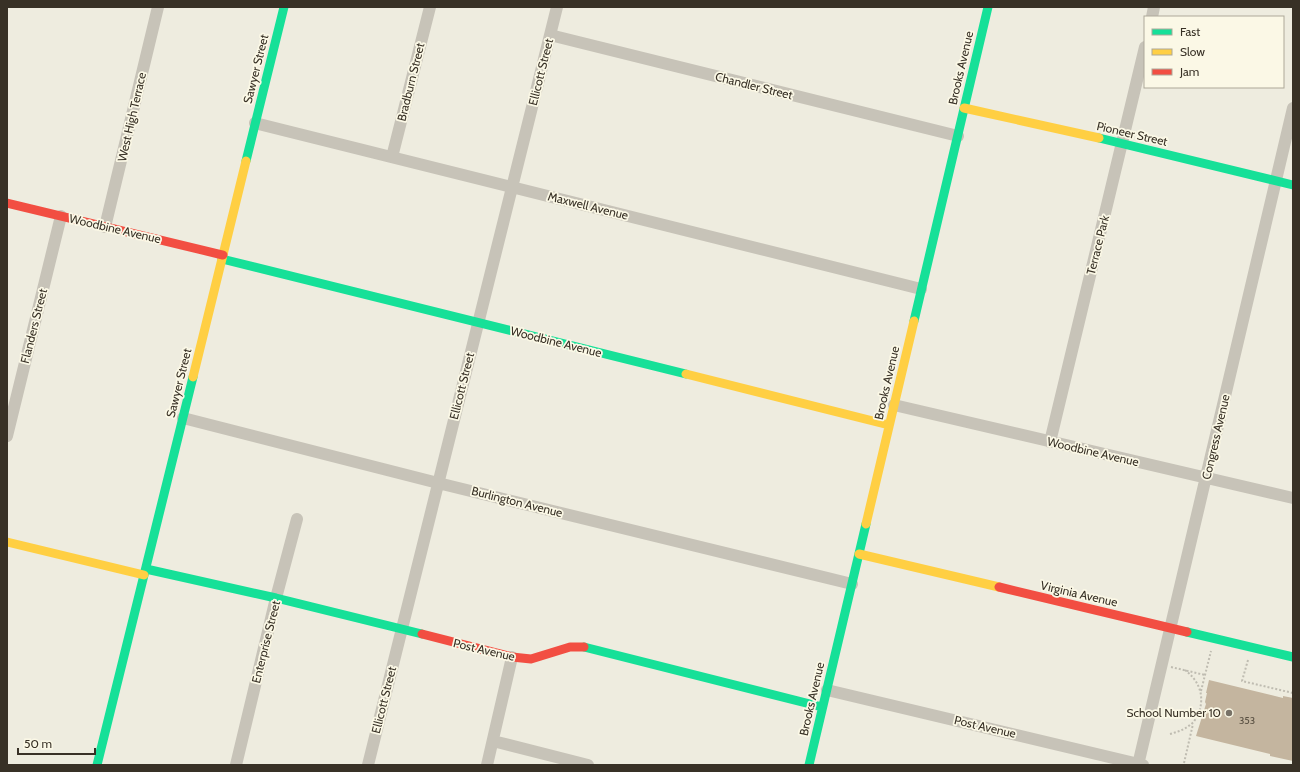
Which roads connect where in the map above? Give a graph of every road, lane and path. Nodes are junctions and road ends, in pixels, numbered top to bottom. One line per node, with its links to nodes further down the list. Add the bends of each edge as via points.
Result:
1 (158, 7): 19 (street, West High Terrace)
2 (284, 7): 10 (street, Sawyer Street)
3 (430, 7): 13 (street, Bradburn Street)
4 (557, 7): 6 (street, Ellicott Street)
5 (988, 7): 8 (street, Brooks Avenue)
6 (550, 35): 11 (street, Chandler Street); 16 (street, Ellicott Street)
7 (1144, 51): 12 (street, Terrace Park)
8 (964, 108): 11 (street, Brooks Avenue); 12 (street, Pioneer Street)
9 (1293, 108): 14 (street, Congress Avenue)
10 (255, 123): 13 (street, Maxwell Avenue); 20 (street, Sawyer Street)
11 (958, 136): 21 (street, Brooks Avenue)
12 (1123, 144): 14 (street, Pioneer Street); 27 (street, Terrace Park)
13 (392, 157): 16 (street, Maxwell Avenue)
14 (1276, 181): 15 (street, Pioneer Street); 28 (street, Congress Avenue)
15 (1293, 185)
16 (512, 187): 21 (street, Maxwell Avenue); 22 (street, Ellicott Street)
17 (7, 204): 18 (street, Woodbine Avenue)
18 (61, 216): 19 (street, Woodbine Avenue); 26 (street, Flanders Street)
19 (105, 227): 20 (street, Woodbine Avenue)
20 (222, 257): 22 (street, Woodbine Avenue); 24 (street, Sawyer Street)
21 (922, 289): 23 (street, Brooks Avenue)
22 (478, 323): 25 (street, Woodbine Avenue); 29 (street, Ellicott Street)
23 (894, 405): 25 (street, Brooks Avenue); 27 (street, Woodbine Avenue)
24 (183, 418): 29 (street, Burlington Avenue); 34 (street, Sawyer Street)
25 (889, 425): 33 (street, Brooks Avenue)
26 (7, 436)
27 (1050, 442): 28 (street, Woodbine Avenue)
28 (1207, 478): 30 (street, Woodbine Avenue); 37 (street, Congress Avenue)
29 (438, 483): 35 (street, Burlington Avenue); 38 (street, Ellicott Street)
30 (1293, 498)
31 (297, 519): 36 (street, Enterprise Street)
32 (7, 542): 34 (street, Post Avenue)
33 (859, 554): 35 (street, Brooks Avenue); 37 (street, Virginia Avenue)
34 (145, 572): 36 (street, Post Avenue); 54 (street, Sawyer Street)
35 (852, 584): 46 (street, Brooks Avenue)
36 (276, 598): 38 (street, Post Avenue); 55 (street, Enterprise Street)
37 (1171, 628): 41 (street, Virginia Avenue); 60 (street, Congress Avenue)
38 (402, 630): 40 (street, Post Avenue); 56 (street, Ellicott Street)
39 (1211, 650): 45 (path)
40 (512, 657): 49 (street, Post Avenue, via 531,659 570,647 584,647); 52 (street)
41 (1293, 657)
42 (1248, 658): 48 (path, via 1242,681)
43 (1169, 666): 44 (path)
44 (1185, 670): 45 (path); 47 (path, via 1194,677)
45 (1205, 675): 47 (path)
46 (826, 690): 49 (street, Brooks Avenue); 60 (street, Post Avenue)
47 (1201, 692): 50 (path, via 1200,708)
48 (1293, 693)
49 (822, 707): 59 (street, Brooks Avenue)
50 (1193, 722): 51 (path, via 1185,729); 53 (path)
51 (1170, 734)
52 (493, 741): 57 (street); 58 (street)
53 (1184, 764)
54 (98, 765)
55 (236, 765)
56 (368, 765)
57 (487, 765)
58 (588, 765)
59 (809, 765)
60 (1140, 765)

